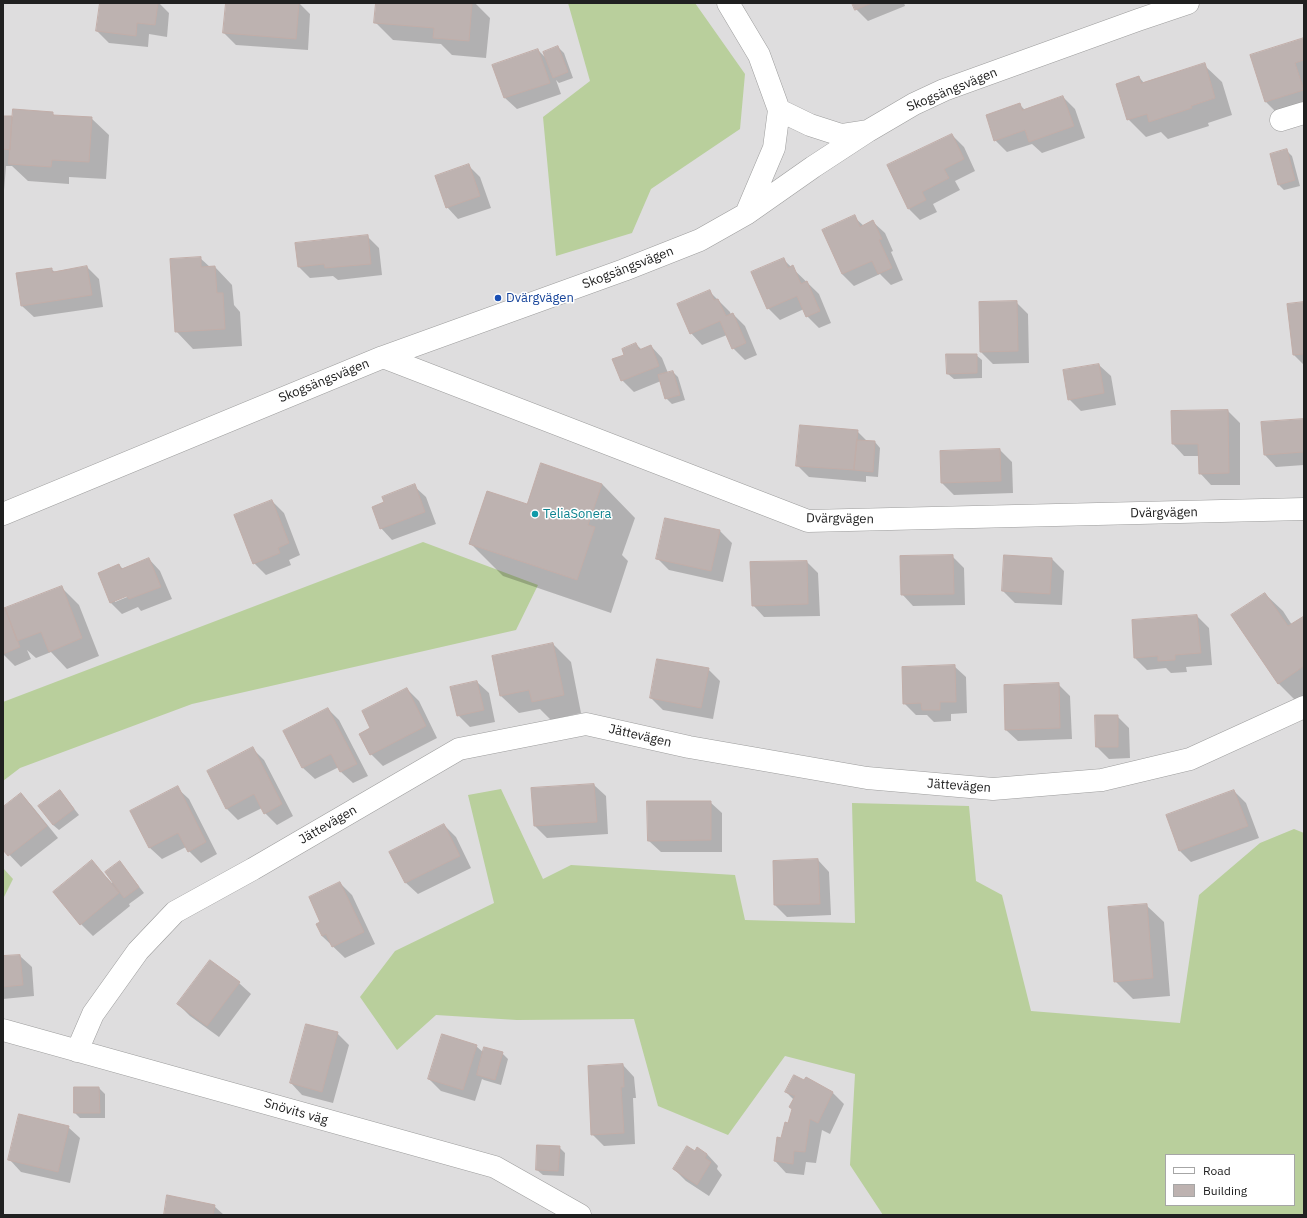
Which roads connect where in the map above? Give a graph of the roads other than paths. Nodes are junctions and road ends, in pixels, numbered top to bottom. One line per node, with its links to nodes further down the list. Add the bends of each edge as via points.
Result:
1 (728, 3): 3 (street, via 759,55)
2 (1188, 3): 6 (street, Skogsängsvägen, via 944,90)
3 (779, 110): 6 (street, via 810,125 841,135); 7 (street, via 774,148)
4 (1304, 113): 5 (street)
5 (1281, 120)
6 (868, 131): 7 (street, Skogsängsvägen)
7 (746, 214): 8 (street, Skogsängsvägen, via 700,240 631,268)
8 (383, 357): 9 (street, Dvärgvägen, via 808,521); 10 (street, Skogsängsvägen)
9 (1304, 509)
10 (3, 514)
11 (1304, 707): 13 (street, Jättevägen, via 1190,760 1102,780 993,789 867,778 689,747 586,724 459,749 175,912 133,957 94,1014)
12 (3, 1030): 13 (street, Snövits väg)
13 (77, 1051): 14 (street, Snövits väg, via 495,1167)
14 (580, 1215)

